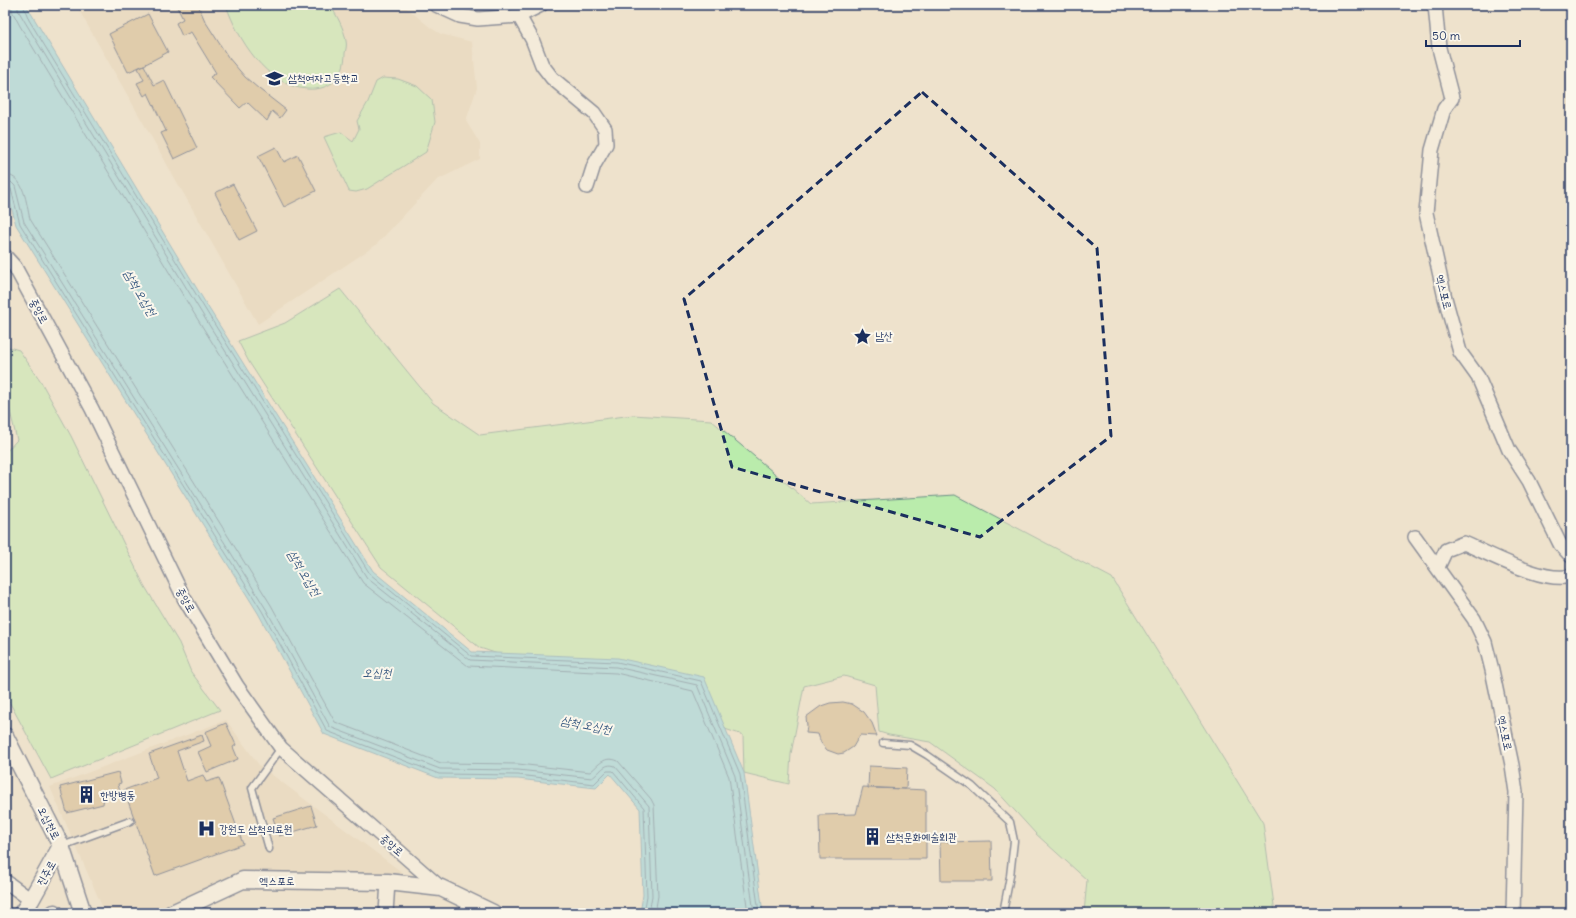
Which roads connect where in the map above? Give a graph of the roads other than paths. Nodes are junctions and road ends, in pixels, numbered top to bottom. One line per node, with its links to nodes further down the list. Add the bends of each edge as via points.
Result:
1 (436, 5): 4 (street, via 460,16)
2 (541, 5): 4 (street)
3 (1435, 5): 8 (street, 엑스포로, via 1439,48 1452,98 1444,109 1432,150 1426,213 1445,298 1460,352 1478,378 1509,450 1529,481 1560,544)
4 (519, 16): 5 (street, via 542,65 552,78 594,113 605,129 606,144 594,165)
5 (587, 187)
6 (5, 256): 13 (street, 중앙로, via 15,267 92,409 184,598 237,686)
7 (1415, 537): 9 (street, 엑스포로)
8 (1571, 556)
9 (1438, 567): 10 (street, via 1446,550 1464,543 1543,576); 27 (street, 엑스포로, via 1474,619 1485,642 1492,670 1516,792)
10 (1571, 576)
11 (5, 736): 15 (street, 오십천로)
12 (883, 743): 26 (lane, via 910,745 928,755 972,786 1010,822 1014,841)
13 (281, 748): 16 (lane, via 252,788); 19 (street, 중앙로)
14 (130, 821): 15 (lane)
15 (61, 846): 20 (street, 진주로); 23 (street, 오십천로)
16 (268, 849)
17 (5, 881): 20 (street)
18 (388, 882): 19 (street, 엑스포로); 21 (street, 엑스포로, via 243,880); 24 (street)
19 (441, 888): 25 (street, 엑스포로)
20 (31, 900): 22 (street, 진주로)
21 (181, 911)
22 (22, 913)
23 (83, 913)
24 (386, 913)
25 (493, 913)
26 (1003, 913)
27 (1513, 913)

